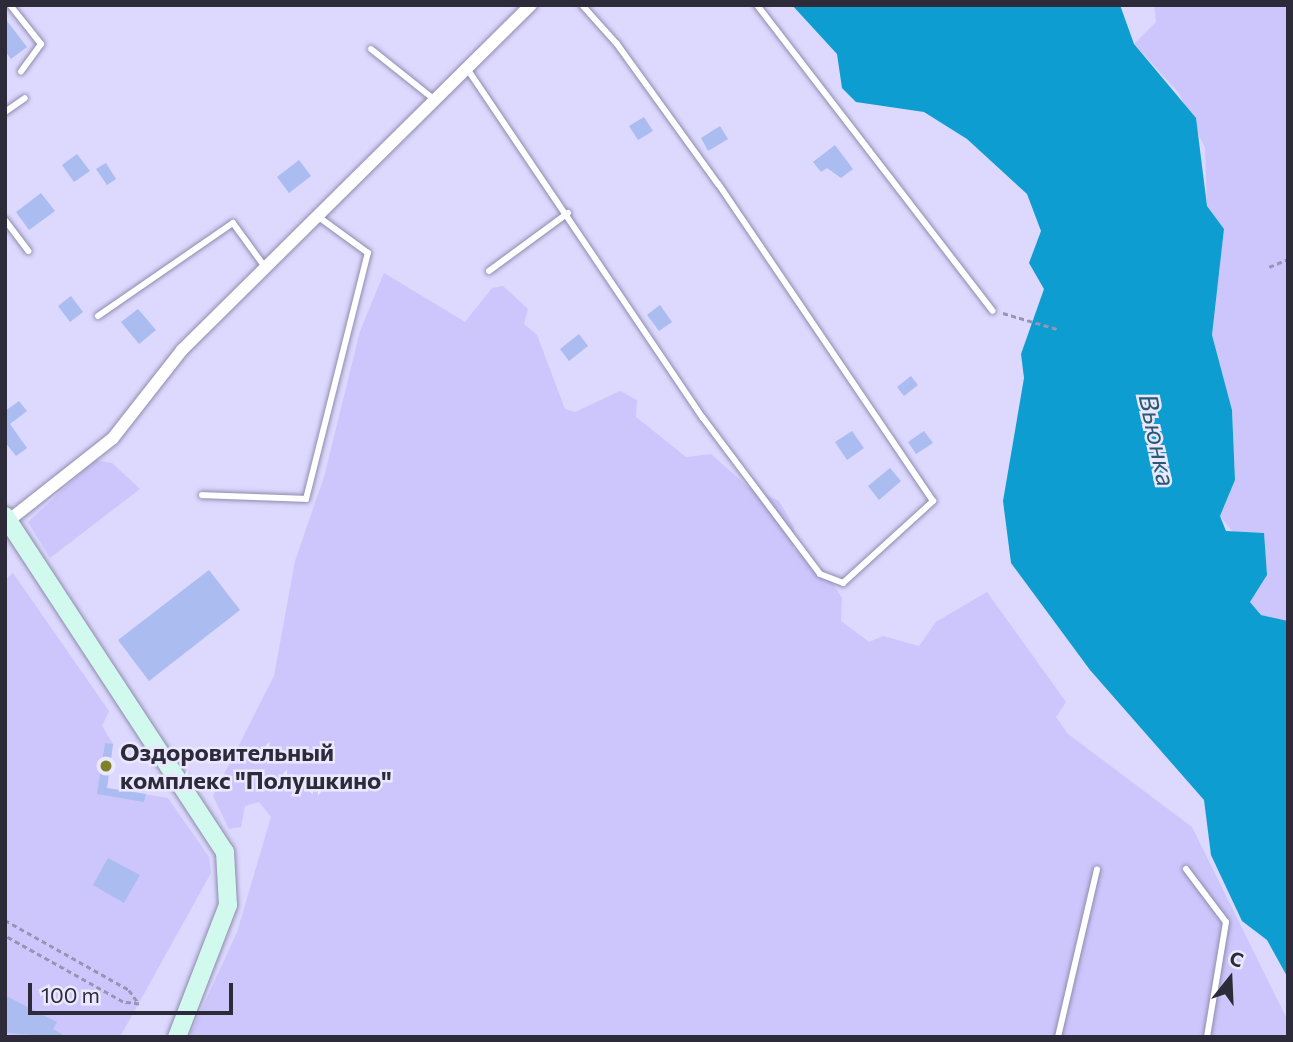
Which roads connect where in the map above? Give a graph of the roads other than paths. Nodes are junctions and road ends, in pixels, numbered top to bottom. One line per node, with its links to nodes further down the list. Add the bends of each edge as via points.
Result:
1 (10, 5): 7 (lane, via 41,44)
2 (531, 5): 6 (street)
3 (582, 5): 11 (lane, via 617,44 718,184 933,501 843,583 820,574 703,418)
4 (757, 5): 17 (lane)
5 (371, 49): 9 (lane)
6 (468, 70): 9 (street); 11 (lane)
7 (21, 72)
8 (25, 97): 10 (lane)
9 (437, 101): 12 (street)
10 (5, 112)
11 (568, 213): 16 (lane)
12 (320, 218): 15 (street); 19 (lane, via 368,253 306,499)
13 (5, 220): 14 (lane)
14 (28, 251)
15 (265, 267): 18 (lane, via 233,223); 20 (street, via 182,350 113,438)
16 (489, 271)
17 (993, 311)
18 (98, 316)
19 (202, 495)
20 (7, 518): 23 (main road, via 225,852 230,897)
21 (1097, 869): 24 (lane)
22 (1186, 869): 25 (lane, via 1226,922)
23 (177, 1037)
24 (1058, 1037)
25 (1207, 1037)

